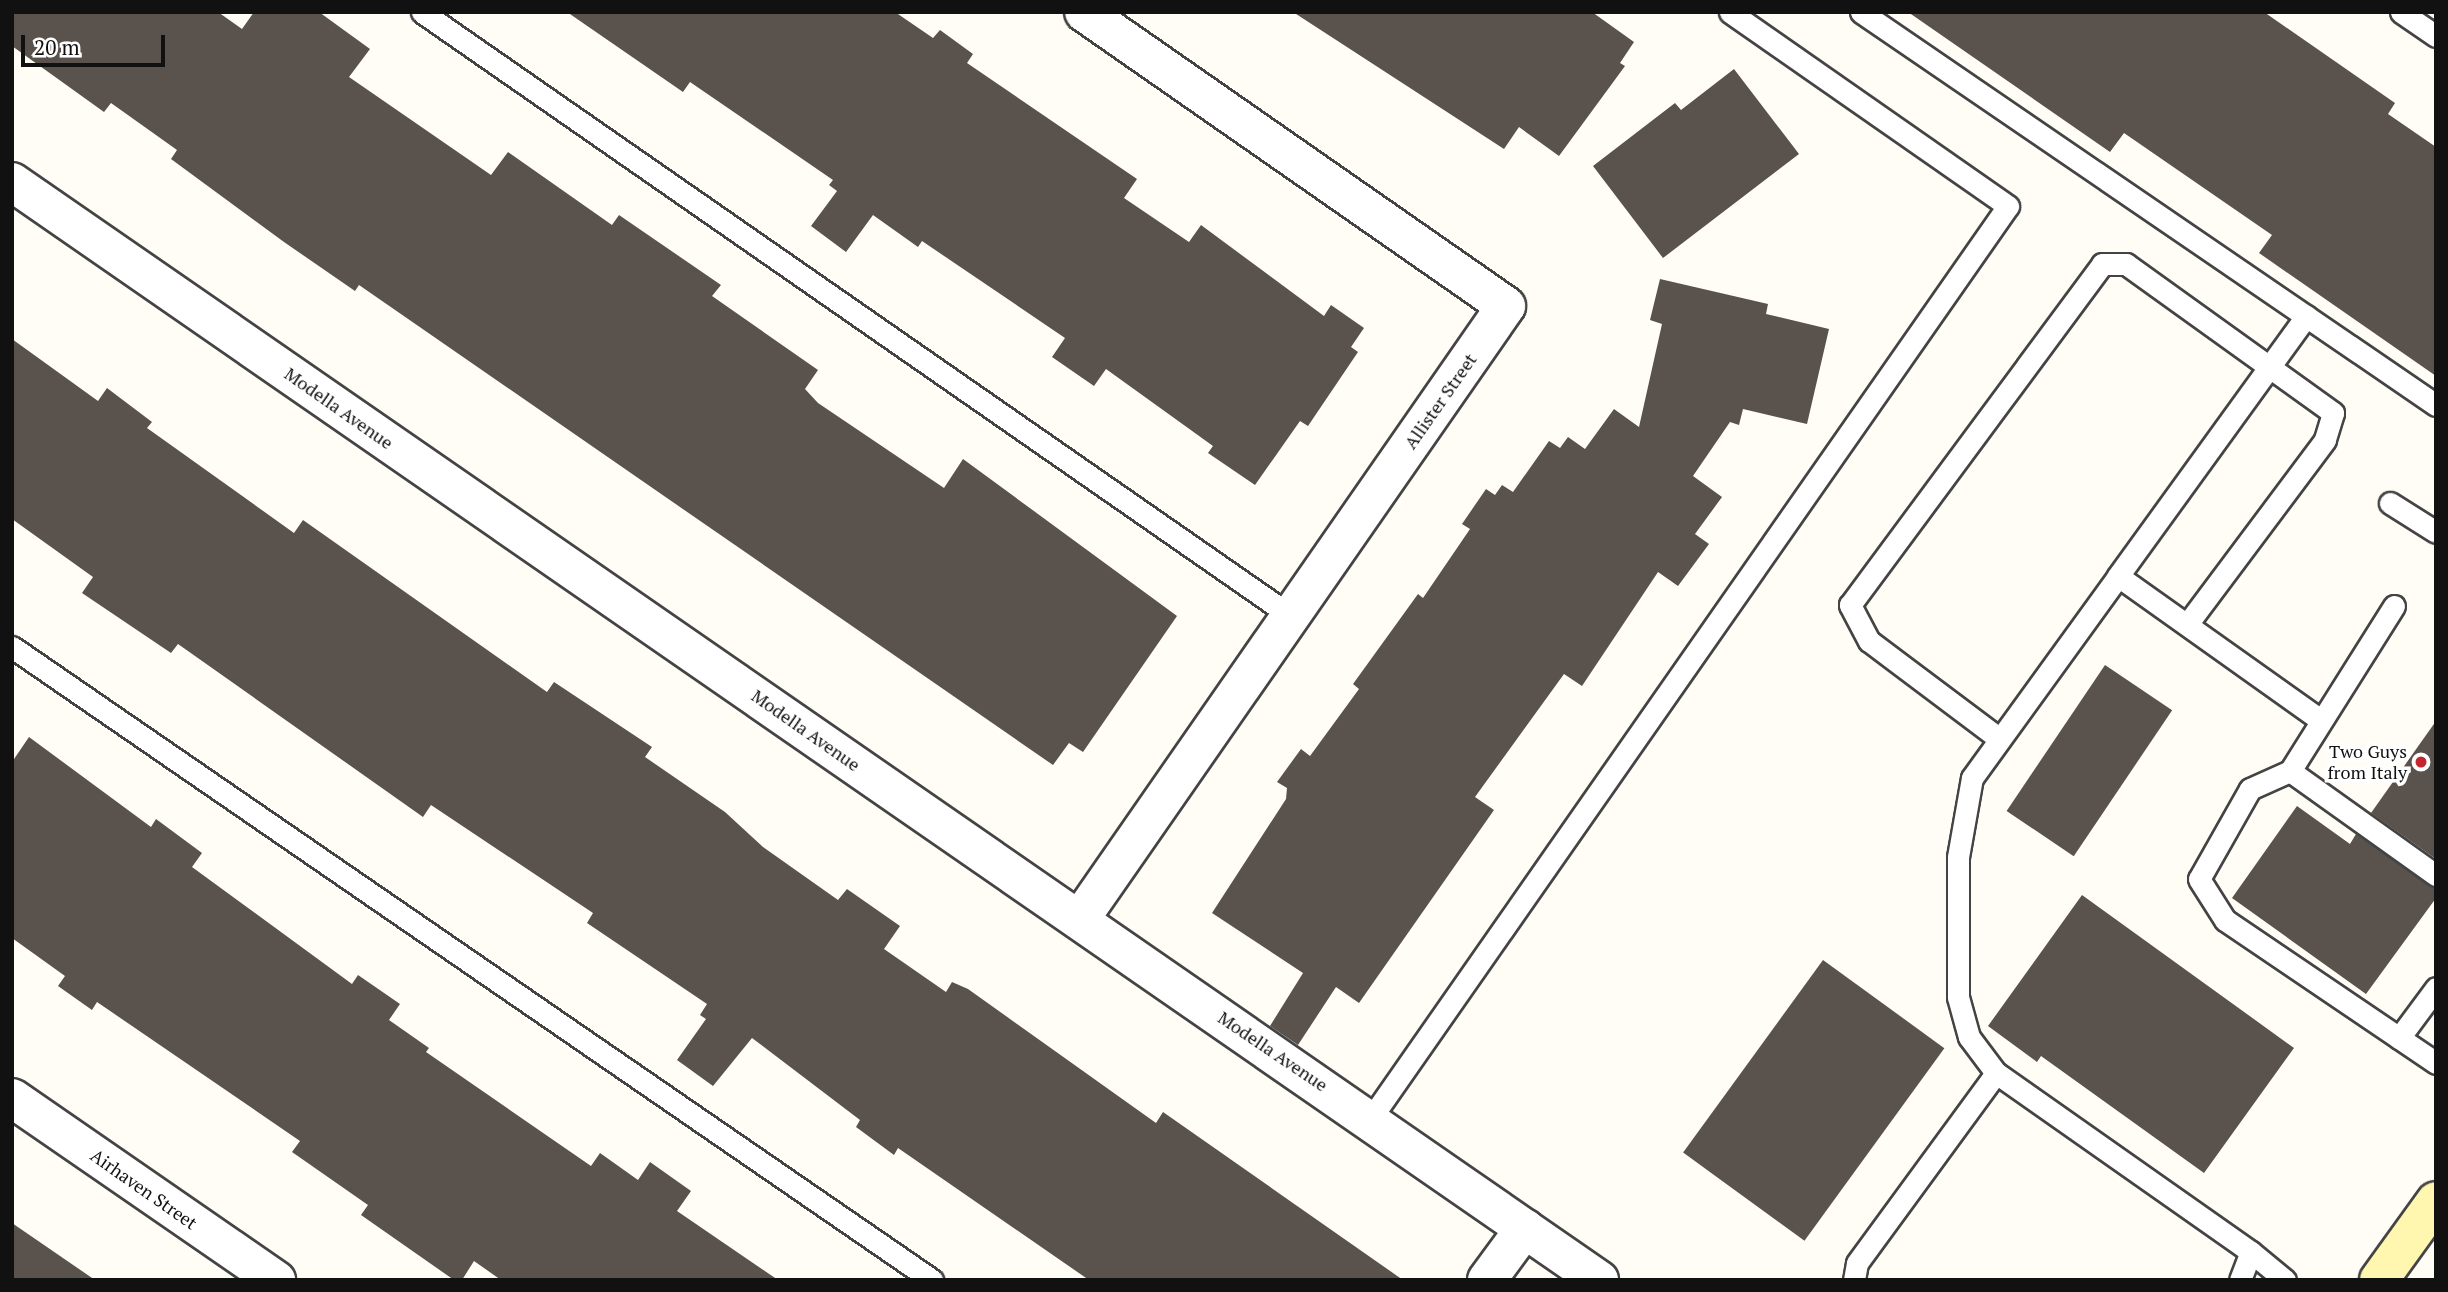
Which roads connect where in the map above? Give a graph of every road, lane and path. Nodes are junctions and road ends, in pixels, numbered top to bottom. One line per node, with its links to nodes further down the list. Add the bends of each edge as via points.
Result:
1 (422, 12): 15 (lane)
2 (1084, 12): 15 (street, Allister Street, via 1506,306)
3 (1731, 12): 28 (lane, via 2008,206)
4 (1861, 12): 8 (lane)
5 (2401, 12): 6 (lane)
6 (2436, 36)
7 (12, 182): 22 (street, Modella Avenue)
8 (2306, 316): 9 (lane); 10 (lane)
9 (2270, 368): 13 (lane); 16 (lane, via 2333,413 2325,440); 19 (lane, via 2126,264 2102,264 1870,575 1850,605 1870,641)
10 (2436, 405)
11 (2390, 503): 12 (lane)
12 (2436, 532)
13 (2118, 576): 16 (lane); 19 (lane)
14 (2394, 606): 18 (lane)
15 (1291, 616): 22 (street, Allister Street)
16 (2189, 622): 18 (lane)
17 (12, 647): 33 (lane)
18 (2319, 719): 20 (lane)
19 (1997, 737): 26 (lane, via 1972,778 1958,857 1958,997 1969,1037)
20 (2290, 771): 21 (lane); 24 (lane, via 2250,789 2199,879 2225,920)
21 (2436, 875)
22 (1080, 919): 28 (street, Modella Avenue)
23 (2436, 988): 24 (lane)
24 (2399, 1038): 25 (lane)
25 (2436, 1063)
26 (1996, 1073): 31 (lane); 36 (lane, via 1857,1263)
27 (12, 1098): 32 (street, Airhaven Street)
28 (1371, 1118): 30 (street, Modella Avenue)
29 (2436, 1201): 39 (main road)
30 (1524, 1228): 34 (street); 35 (street, Modella Avenue)
31 (2251, 1252): 37 (lane); 38 (lane)
32 (276, 1280)
33 (932, 1280)
34 (1487, 1280)
35 (1599, 1280)
36 (1853, 1280)
37 (2240, 1280)
38 (2285, 1280)
39 (2379, 1280)

